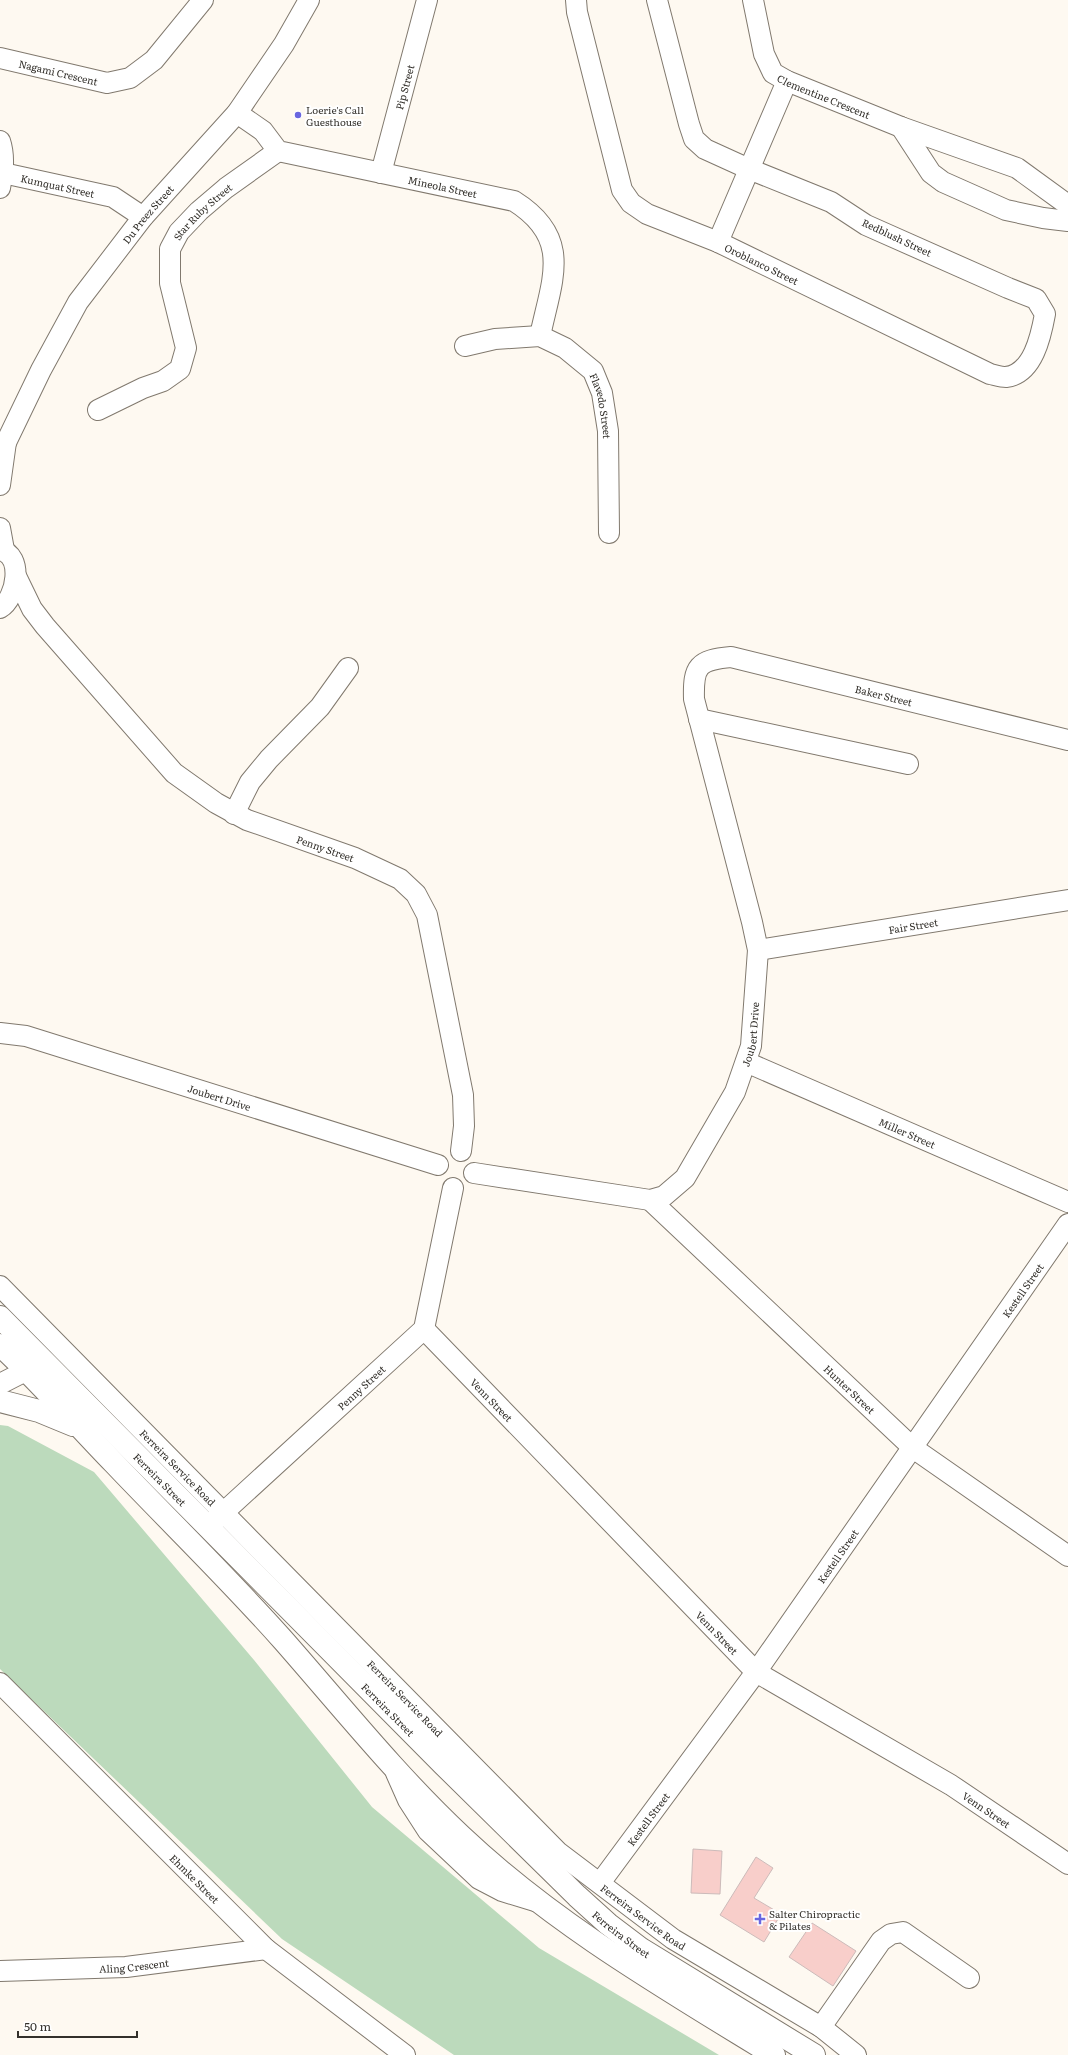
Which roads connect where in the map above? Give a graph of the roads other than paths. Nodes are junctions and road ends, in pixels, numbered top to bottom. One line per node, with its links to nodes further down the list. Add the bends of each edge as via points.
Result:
1 (203, 0): 7 (street, Nagami Crescent, via 154,60 130,78 107,83)
2 (309, 0): 9 (street, Du Preez Street, via 284,44)
3 (426, 0): 14 (street, Pip Street)
4 (576, 0): 19 (street, Oroblanco Street, via 622,190 631,203 648,214)
5 (657, 0): 13 (street, via 694,139 705,148)
6 (752, 0): 8 (street, Clementine Crescent, via 764,54 773,73)
7 (0, 58)
8 (787, 81): 10 (street, Clementine Crescent); 13 (street)
9 (237, 113): 12 (street, via 263,131); 17 (street, Du Preez Street)
10 (901, 127): 16 (street, Clementine Crescent, via 1018,168); 18 (street, via 931,173 943,182 1006,210)
11 (0, 141): 15 (street)
12 (278, 152): 14 (street, Mineola Street); 23 (street, Star Ruby Street, via 226,188 199,211 179,232 170,249 170,283 186,348 180,369 163,381)
13 (749, 169): 19 (street); 20 (street, Redblush Street, via 831,202 866,225 1036,299)
14 (381, 173): 21 (street, Mineola Street, via 514,201 542,224 553,246 555,266)
15 (2, 180): 17 (street, Kumquat Street, via 113,197)
16 (1068, 205)
17 (143, 217): 24 (street, Du Preez Street, via 78,302)
18 (1068, 221)
19 (718, 242): 20 (street, Oroblanco Street, via 990,374 1005,377 1021,371 1028,364 1042,331 1045,314)
20 (1043, 307)
21 (540, 336): 22 (street, via 494,339); 27 (street, Flavedo Street, via 564,348 593,370 602,393 608,432)
22 (465, 346)
23 (98, 410)
24 (3, 448): 25 (street, Du Preez Street)
25 (0, 485)
26 (0, 528): 28 (street)
27 (609, 533)
28 (2, 550): 29 (street, Penny Street, via 12,560)
29 (16, 576): 30 (street, via 9,601); 31 (street, Penny Street, via 32,609)
30 (1, 608): 31 (street, Penny Street, via 24,614)
31 (45, 626): 37 (street, Penny Street, via 174,773)
32 (701, 664): 34 (street, Joubert Drive, via 693,679); 35 (street, Baker Street, via 712,659 731,657)
33 (348, 668): 37 (street, via 320,707 250,782)
34 (699, 719): 36 (street); 39 (street, Joubert Drive)
35 (1068, 740)
36 (908, 764)
37 (234, 814): 42 (street, Penny Street, via 355,858 400,879 416,894 427,916 463,1095 464,1126)
38 (1068, 900): 39 (street, Fair Street)
39 (758, 950): 41 (street, Joubert Drive, via 751,1046)
40 (0, 1033): 43 (street, Joubert Drive, via 34,1039)
41 (746, 1062): 46 (street, Joubert Drive, via 735,1092 684,1178 664,1196); 47 (street, Miller Street)
42 (461, 1151): 43 (street, via 444,1155); 44 (street, via 471,1157)
43 (438, 1165): 45 (street, via 437,1171 442,1182)
44 (474, 1173): 45 (street, via 469,1183); 46 (street)
45 (453, 1188): 51 (street)
46 (650, 1200): 57 (street, Hunter Street)
47 (1068, 1202)
48 (1068, 1224): 57 (street, Kestell Street)
49 (0, 1286): 58 (street, Ferreira Service Road)
50 (0, 1317): 53 (main road, Ferreira Street)
51 (424, 1329): 58 (street, Penny Street); 61 (street, Venn Street)
52 (0, 1344): 53 (main road, Ferreira Street)
53 (36, 1366): 54 (street); 56 (main road, Ferreira Street); 58 (main road, Ferreira Street)
54 (0, 1384)
55 (0, 1400): 56 (main road, via 39,1411)
56 (80, 1428): 59 (main road, Ferreira Street)
57 (913, 1448): 60 (street, Hunter Street); 61 (street, Kestell Street)
58 (216, 1519): 59 (street, Penny Street); 64 (street, Ferreira Service Road, via 351,1640 558,1852); 71 (main road, Ferreira Street, via 444,1765 608,1924 641,1948)
59 (191, 1542): 70 (main road, Ferreira Street, via 281,1637 394,1766 461,1837 513,1882 611,1954)
60 (1068, 1556)
61 (756, 1672): 63 (street, Venn Street, via 951,1785); 64 (street, Kestell Street)
62 (0, 1683): 65 (street, Ehmke Street)
63 (1068, 1864)
64 (600, 1884): 68 (street, Ferreira Service Road, via 673,1939)
65 (266, 1949): 66 (street, Aling Crescent, via 126,1967); 69 (street, Ehmke Street)
66 (0, 1971)
67 (969, 1978): 68 (street, via 903,1932 891,1934 881,1941)
68 (822, 2027): 72 (street, Ferreira Service Road)
69 (405, 2055)
70 (774, 2055)
71 (814, 2055)
72 (856, 2055)

